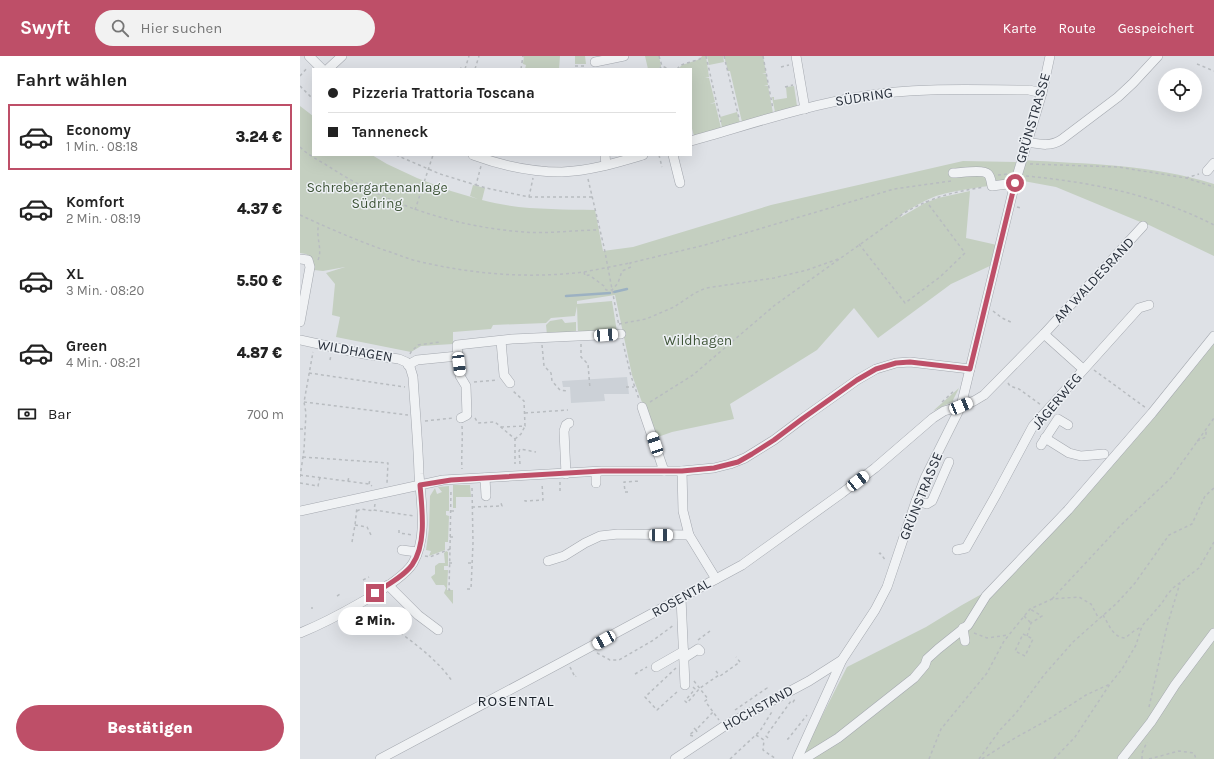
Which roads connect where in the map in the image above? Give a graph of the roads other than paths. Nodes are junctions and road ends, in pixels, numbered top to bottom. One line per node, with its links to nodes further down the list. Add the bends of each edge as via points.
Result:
1 (342, 56): 9 (street)
2 (624, 56): 7 (street)
3 (796, 56): 11 (street)
4 (1050, 56): 10 (street, GRÜNSTRASSE)
5 (1158, 56): 13 (street, via 1118,97 1061,140 1042,145)
6 (311, 59): 8 (street)
7 (595, 63)
8 (321, 68)
9 (329, 68)
10 (1042, 93): 11 (street, SÜDRING, via 1029,90 907,91 865,96); 13 (street, GRÜNSTRASSE)
11 (805, 109): 12 (street, SÜDRING)
12 (692, 141)
13 (1027, 142): 23 (street, GRÜNSTRASSE)
14 (605, 156): 19 (street)
15 (640, 156): 19 (street)
16 (479, 157): 19 (street, via 517,163 535,170 563,172 586,165)
17 (673, 158): 22 (street)
18 (1214, 163): 20 (street)
19 (606, 166)
20 (1207, 171)
21 (953, 173): 23 (street, via 983,171 990,177 992,186)
22 (680, 183)
23 (1015, 183): 35 (street, GRÜNSTRASSE)
24 (1143, 226): 29 (street, AM WALDESRAND)
25 (300, 259): 27 (street, via 308,260 310,267)
26 (1149, 305): 34 (street, JÄGERWEG, via 1139,308)
27 (300, 322)
28 (620, 329): 32 (street, via 580,336)
29 (1044, 334): 34 (street, AM WALDESRAND); 38 (street, AM WALDESRAND, via 984,395)
30 (1214, 336): 65 (street, via 1068,510 986,596 968,625)
31 (300, 340): 36 (street, WILDHAGEN, via 364,354 392,357 403,360)
32 (501, 341): 33 (street, via 457,345); 37 (street, via 504,375)
33 (458, 356): 36 (street, WILDHAGEN, via 417,360); 40 (street, via 460,376 466,388)
34 (1086, 367): 59 (street, JÄGERWEG, via 1033,426 966,548)
35 (970, 369): 38 (street, GRÜNSTRASSE); 46 (street, via 910,362 886,365 857,380 745,458 714,468)
36 (414, 370): 51 (street, via 422,447)
37 (509, 381)
38 (961, 406): 53 (street, GRÜNSTRASSE); 62 (street, ROSENTAL, via 932,418 842,493 742,564)
39 (642, 407): 45 (street)
40 (464, 416)
41 (569, 422): 48 (street, via 564,435)
42 (1068, 425): 43 (street, via 1058,419 1043,442 1081,456)
43 (1104, 454)
44 (949, 462): 53 (street, via 932,501 927,504)
45 (664, 471): 46 (street); 47 (street, via 611,476)
46 (682, 471): 57 (street, via 683,511)
47 (596, 472): 48 (street); 50 (street)
48 (562, 476): 49 (street)
49 (485, 478): 51 (street, via 443,480); 52 (street)
50 (596, 483)
51 (420, 485): 54 (street, via 393,491 376,491 355,499); 60 (street, via 423,517)
52 (486, 496)
53 (916, 501): 72 (street, GRÜNSTRASSE, via 887,587)
54 (300, 511)
55 (652, 525): 56 (street)
56 (652, 535): 57 (street); 61 (street, via 612,530 564,556)
57 (689, 535): 62 (street)
58 (402, 550): 60 (street)
59 (957, 550)
60 (420, 554): 63 (street, via 404,573)
61 (548, 561)
62 (716, 579): 64 (street, ROSENTAL)
63 (388, 585): 66 (street, via 418,615); 68 (street, via 328,621)
64 (681, 598): 71 (street, via 684,615); 76 (street, ROSENTAL)
65 (963, 628): 69 (street); 75 (street, via 927,659 930,665 869,714 838,738)
66 (438, 630)
67 (1214, 633): 78 (street)
68 (300, 634)
69 (965, 641)
70 (700, 651): 71 (street, via 698,648)
71 (684, 656): 73 (street); 74 (street)
72 (842, 660): 75 (street, GRÜNSTRASSE); 77 (street, HOCHSTAND, via 723,727)
73 (656, 667)
74 (688, 686)
75 (798, 758)
76 (380, 759)
77 (675, 759)
78 (1122, 759)

